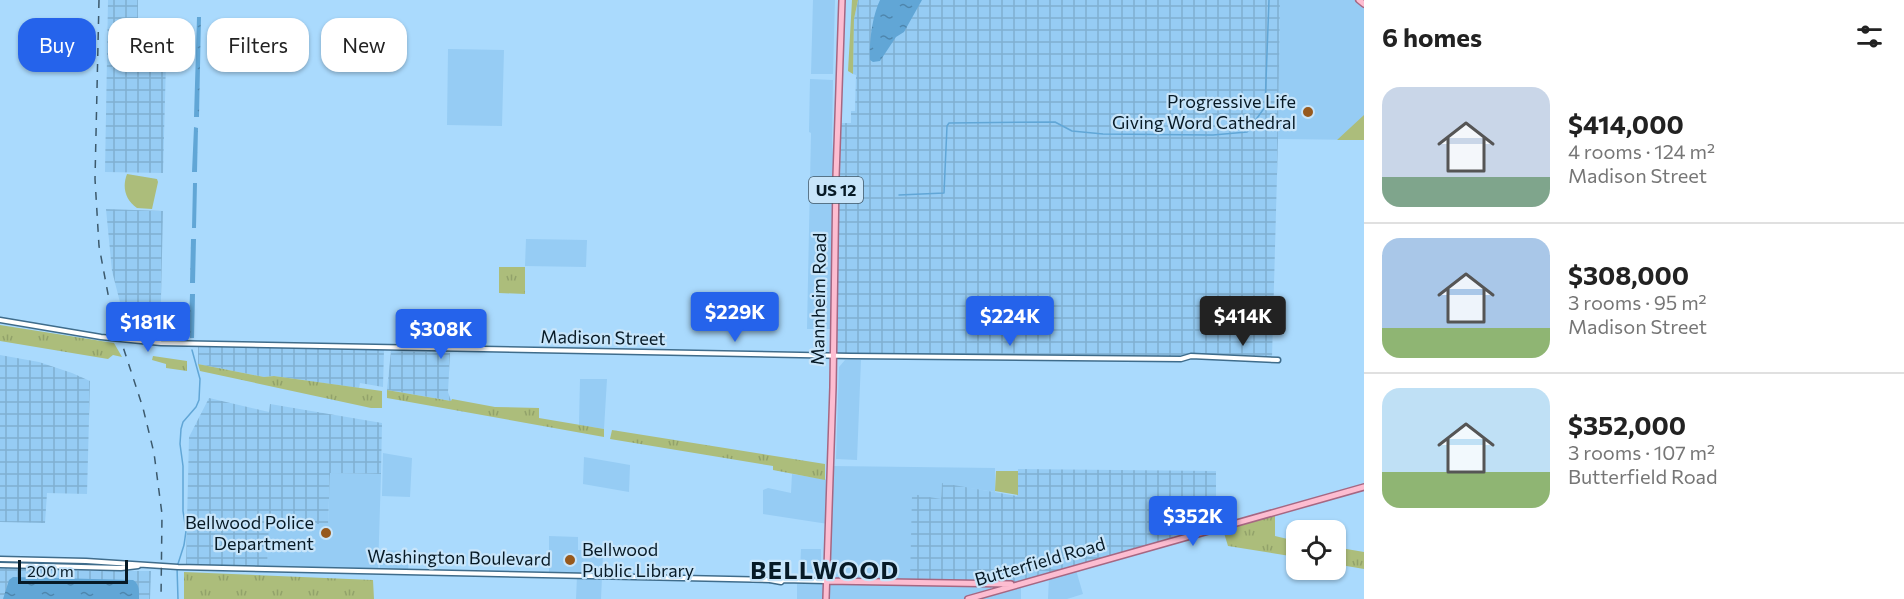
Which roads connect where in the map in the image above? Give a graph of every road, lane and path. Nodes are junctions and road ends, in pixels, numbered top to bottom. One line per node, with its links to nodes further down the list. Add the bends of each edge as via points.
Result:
1 (842, 0): 5 (main road, Mannheim Road / US 12)
2 (1359, 0): 3 (main road)
3 (1364, 4)
4 (0, 320): 5 (street, Madison Street, via 161,343)
5 (833, 355): 6 (street, Madison Street, via 1181,359 1191,356); 11 (main road, Mannheim Road / US 12)
6 (1278, 360)
7 (1364, 487): 12 (main road, Butterfield Road)
8 (0, 559): 10 (street, Washington Boulevard)
9 (0, 565): 10 (street, Washington Boulevard)
10 (147, 566): 11 (street, Washington Boulevard)
11 (827, 581): 12 (main road, Washington Boulevard); 13 (main road, Mannheim Road / US 12)
12 (1016, 585): 14 (main road, Butterfield Road)
13 (826, 599)
14 (968, 599)

